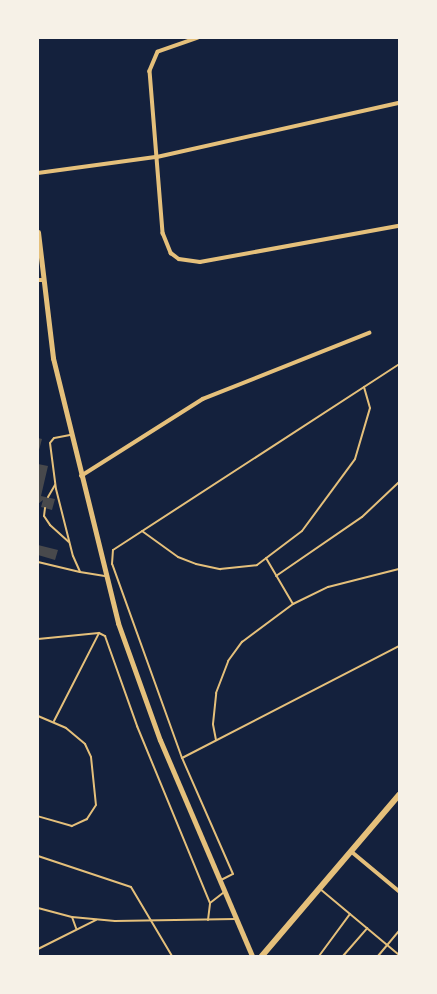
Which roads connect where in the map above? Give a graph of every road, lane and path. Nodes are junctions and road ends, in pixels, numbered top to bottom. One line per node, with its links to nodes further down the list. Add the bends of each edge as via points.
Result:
1 (198, 38): 3 (street, via 158,52 151,63)
2 (399, 103): 3 (street)
3 (157, 157): 4 (street); 5 (street, via 166,244 179,259 188,262)
4 (38, 173)
5 (399, 226)
6 (38, 232): 7 (main road)
7 (41, 280): 11 (main road, via 53,358)
8 (369, 333): 12 (street, via 203,399)
9 (399, 364): 10 (lane)
10 (364, 387): 17 (lane); 19 (lane, via 370,408 355,459 302,531)
11 (70, 435): 12 (main road); 14 (lane, via 54,438 50,443)
12 (80, 476): 23 (main road)
13 (399, 482): 24 (lane, via 362,517)
14 (56, 485): 15 (lane); 18 (lane)
15 (48, 497)
16 (44, 508): 18 (lane, via 44,516 50,525)
17 (142, 531): 19 (lane, via 178,557 196,564 242,568); 32 (lane, via 113,550 112,564)
18 (70, 543): 22 (lane)
19 (266, 558): 24 (lane)
20 (38, 562): 22 (lane)
21 (399, 569): 25 (lane, via 354,578)
22 (80, 572): 23 (lane)
23 (105, 576): 37 (main road, via 140,690)
24 (276, 576): 25 (lane)
25 (293, 604): 31 (lane, via 242,642 228,661 214,702)
26 (99, 633): 27 (lane); 30 (lane); 41 (lane, via 107,639 137,726)
27 (38, 639)
28 (399, 646): 31 (lane)
29 (38, 716): 30 (lane)
30 (54, 721): 34 (lane, via 75,733 91,757 96,805 87,819 72,826)
31 (216, 740): 32 (lane)
32 (182, 758): 37 (lane, via 232,874)
33 (399, 795): 35 (main road)
34 (38, 816)
35 (351, 851): 38 (main road); 40 (street)
36 (38, 856): 48 (lane, via 131,887)
37 (220, 881): 39 (main road)
38 (319, 888): 43 (lane); 57 (main road)
39 (224, 891): 41 (lane); 46 (main road)
40 (399, 891)
41 (210, 903): 47 (lane)
42 (38, 908): 44 (lane)
43 (350, 914): 50 (lane); 58 (lane)
44 (72, 917): 45 (lane); 49 (lane)
45 (98, 919): 48 (lane); 49 (lane)
46 (236, 919): 47 (lane); 56 (main road)
47 (208, 920): 48 (lane)
48 (150, 923): 55 (lane)
49 (76, 928): 53 (lane)
50 (367, 928): 52 (lane); 59 (lane)
51 (399, 931): 52 (lane)
52 (387, 945): 54 (lane); 60 (lane)
53 (38, 949)
54 (399, 955)
55 (172, 956)
56 (252, 956)
57 (262, 956)
58 (319, 956)
59 (343, 956)
60 (378, 956)

